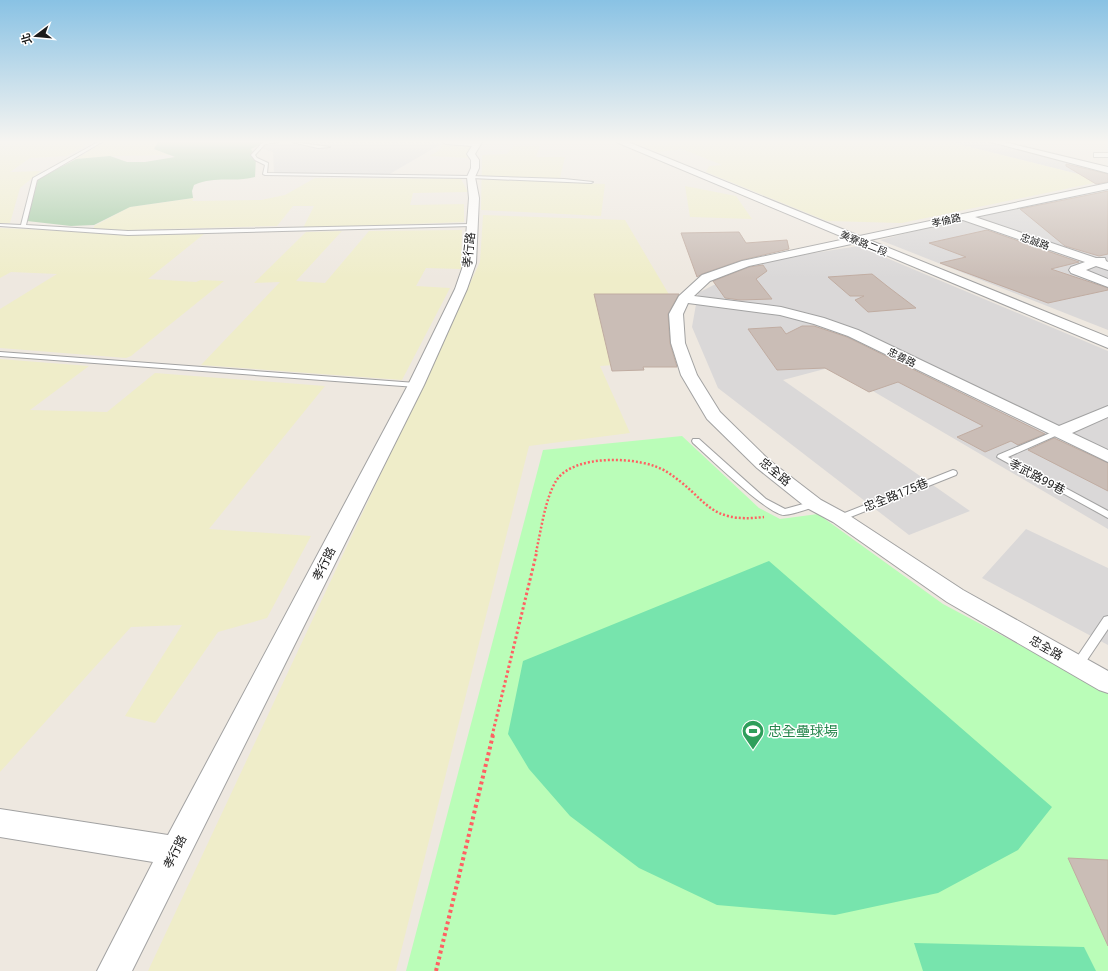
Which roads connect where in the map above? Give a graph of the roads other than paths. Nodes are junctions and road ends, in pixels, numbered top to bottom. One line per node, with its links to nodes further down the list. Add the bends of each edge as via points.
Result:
1 (33, 187): 8 (lane)
2 (472, 187): 7 (street, 孝行路)
3 (730, 187): 9 (street, 美寮路二段)
4 (1102, 187): 5 (street, 孝倫路)
5 (962, 217): 9 (street, 孝倫路); 11 (street, 忠誠路)
6 (0, 225): 8 (lane)
7 (472, 225): 8 (lane, via 128,233); 17 (street, 孝行路, via 470,263 461,289)
8 (22, 226)
9 (854, 239): 14 (street, 忠全路, via 746,263 706,278); 15 (street, 美寮路二段)
10 (1108, 259): 11 (street)
11 (1096, 261): 12 (street, 忠誠路); 13 (street, via 1075,270)
12 (1108, 266)
13 (1108, 283)
14 (684, 299): 19 (street, 忠善路, via 781,311 853,333); 23 (street, 忠全路, via 676,314 678,343 689,375 713,415 763,464)
15 (1108, 343)
16 (0, 354): 17 (lane)
17 (416, 386): 30 (street, 孝行路)
18 (1108, 411): 19 (street)
19 (1058, 433): 21 (street, 忠善路); 24 (lane, 孝武路99巷, via 1001,457)
20 (696, 441): 23 (lane, via 763,501 784,512)
21 (1108, 457)
22 (953, 473): 25 (lane, 忠全路175巷)
23 (814, 504): 25 (street, 忠全路)
24 (1108, 515)
25 (840, 518): 27 (street, 忠全路, via 955,596)
26 (1108, 620): 27 (lane)
27 (1077, 666): 28 (street, 忠全路)
28 (1108, 683)
29 (0, 823): 30 (street)
30 (175, 852): 31 (street, 孝行路)
31 (114, 971)

